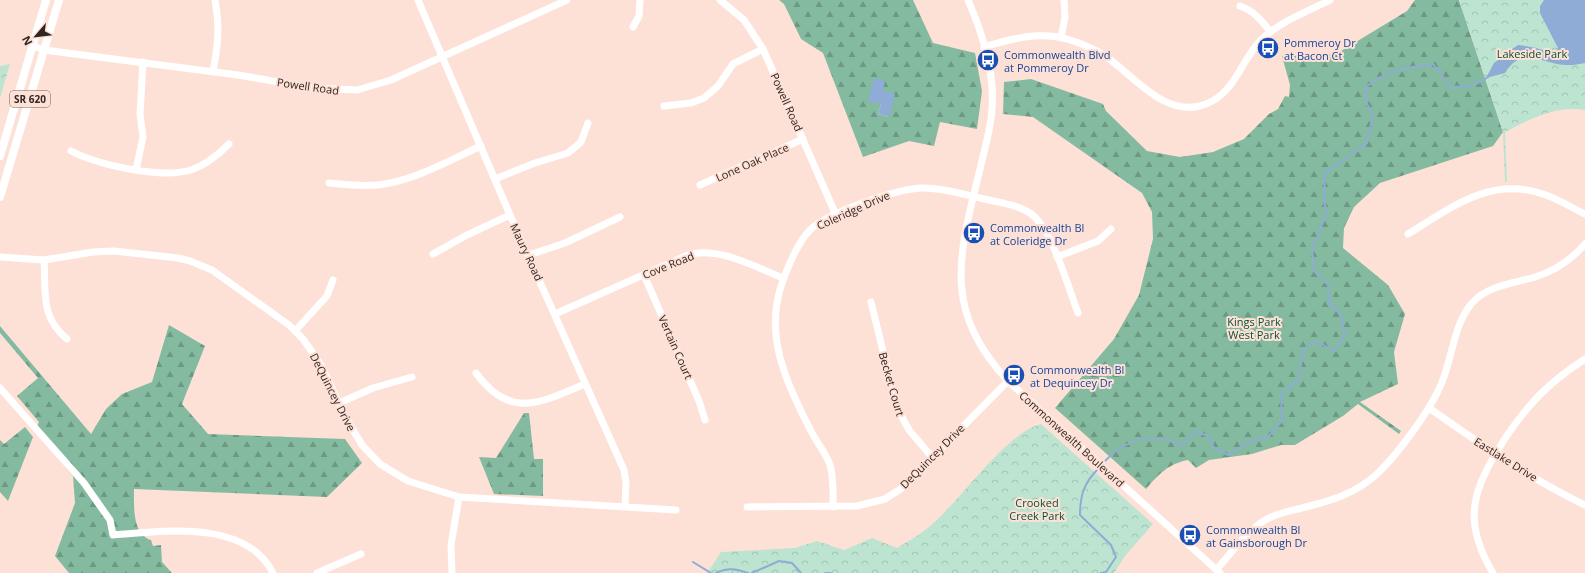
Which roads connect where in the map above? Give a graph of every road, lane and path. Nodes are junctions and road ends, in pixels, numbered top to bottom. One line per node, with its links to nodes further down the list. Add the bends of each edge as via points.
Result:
1 (46, 0): 15 (main road, SR 620)
2 (59, 0): 18 (main road, SR 620)
3 (215, 0): 21 (street, via 219,24)
4 (418, 0): 19 (street, Maury Road)
5 (567, 0): 19 (street, Powell Road)
6 (640, 0): 12 (street, via 639,16)
7 (720, 0): 17 (street, Powell Road, via 744,20)
8 (968, 0): 16 (street, Commonwealth Boulevard)
9 (1064, 0): 14 (street)
10 (1330, 0): 13 (street)
11 (1240, 6): 13 (street, via 1256,14)
12 (634, 27)
13 (1270, 32): 14 (street, via 1254,48 1221,96 1206,104 1189,108 1163,101 1104,55 1086,45)
14 (1061, 38): 16 (street, via 1024,37)
15 (33, 46): 18 (street, Powell Road); 28 (main road, SR 620)
16 (984, 47): 34 (street, Commonwealth Boulevard, via 992,83 992,109)
17 (763, 48): 22 (street, via 733,64 718,86 704,98 679,106); 24 (street, Powell Road)
18 (44, 50): 20 (street, Powell Road); 33 (main road, SR 620)
19 (443, 55): 21 (street, Powell Road, via 385,82 357,90 314,88); 26 (street, Maury Road)
20 (143, 62): 21 (street, Powell Road); 29 (street, via 140,114 143,137)
21 (213, 72)
22 (664, 106)
23 (588, 123): 30 (street, via 581,142 568,153)
24 (803, 140): 32 (street, Lone Oak Place); 37 (street, Powell Road)
25 (229, 144): 29 (street, via 210,160 190,170)
26 (481, 146): 30 (street, Maury Road); 31 (street, via 390,183)
27 (71, 151): 29 (street, via 83,157)
28 (0, 156)
29 (136, 170)
30 (495, 179): 36 (street, Maury Road)
31 (329, 183)
32 (700, 185)
33 (0, 197)
34 (973, 197): 37 (street, Coleridge Drive, via 936,189 909,189 882,196); 45 (street, Coleridge Drive, via 1030,213 1044,227); 58 (street, Commonwealth Boulevard, via 961,254 963,298 980,345)
35 (1585, 214): 40 (street, via 1539,193 1497,190 1466,199)
36 (510, 215): 42 (street); 43 (street, Maury Road)
37 (836, 215): 48 (street, Coleridge Drive, via 818,224 807,234)
38 (620, 217): 43 (street)
39 (1111, 229): 45 (street, via 1104,238)
40 (1408, 234)
41 (1585, 244): 62 (street, via 1559,266 1536,277 1491,289 1473,302 1462,320 1443,381)
42 (433, 254)
43 (529, 255): 52 (street, Maury Road)
44 (0, 257): 46 (street, DeQuincey Drive)
45 (1057, 257): 51 (street, Coleridge Drive)
46 (44, 260): 53 (street, DeQuincey Drive, via 114,251 190,261 224,277); 54 (street, via 48,312 53,326)
47 (644, 275): 48 (street, Cove Road, via 692,254 712,252); 52 (street, Cove Road); 63 (street, Vertain Court)
48 (783, 278): 70 (street, Coleridge Drive, via 775,316 777,350 805,420 830,464 833,485)
49 (333, 280): 53 (street, via 327,296)
50 (871, 302): 65 (street, Becket Court, via 897,408 909,430)
51 (1078, 313)
52 (555, 314): 59 (street, Maury Road)
53 (296, 331): 61 (street, DeQuincey Drive, via 315,354)
54 (67, 339)
55 (1585, 359): 64 (street, via 1555,379 1531,402)
56 (476, 373): 59 (street, via 495,394 522,403 544,401)
57 (412, 377): 61 (street, via 373,388)
58 (1008, 381): 65 (street, DeQuincey Drive); 73 (street, Commonwealth Boulevard)
59 (585, 384): 68 (street, Maury Road, via 624,470)
60 (0, 388): 74 (street, via 84,483 110,520 113,534 178,530 213,534 244,543 254,549 267,561)
61 (339, 403): 66 (street, DeQuincey Drive, via 356,437 380,464 408,481)
62 (1429, 408): 64 (street, Eastlake Drive); 73 (street, via 1387,464 1368,482 1336,499 1266,519 1251,531)
63 (705, 420)
64 (1496, 453): 67 (street, Eastlake Drive, via 1565,496); 77 (street, via 1481,480 1474,510 1479,545)
65 (932, 457): 70 (street, DeQuincey Drive, via 902,488 885,499 862,506)
66 (459, 497): 68 (street, DeQuincey Drive); 76 (street, via 451,545)
67 (1585, 505)
68 (626, 506): 71 (street, DeQuincey Drive)
69 (747, 507): 70 (street, DeQuincey Drive)
70 (832, 507)
71 (676, 510)
72 (362, 554): 75 (street)
73 (1218, 571)
74 (273, 573)
75 (317, 573)
76 (452, 573)
77 (1493, 573)

